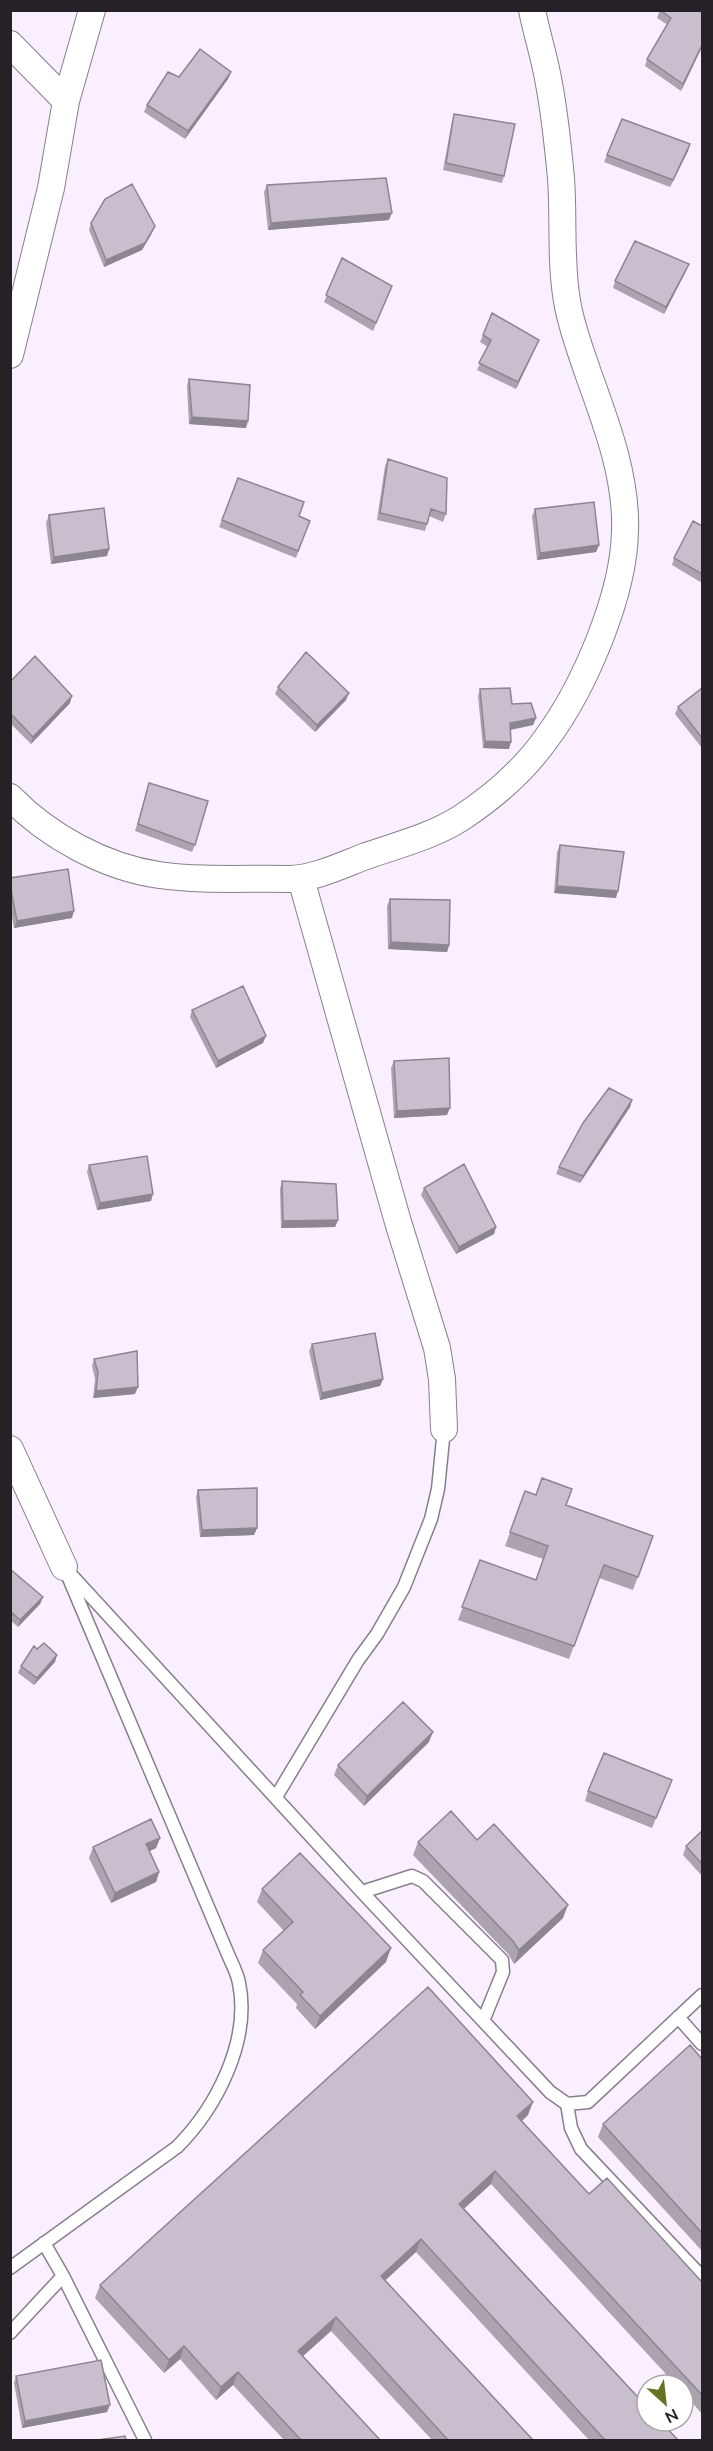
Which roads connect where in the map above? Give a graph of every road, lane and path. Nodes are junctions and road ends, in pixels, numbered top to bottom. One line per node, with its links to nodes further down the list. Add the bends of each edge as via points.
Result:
1 (92, 10): 4 (street)
2 (532, 10): 7 (street, via 554,112 566,300 625,497 625,534 617,586 574,693 546,739 522,767 457,820 422,837)
3 (10, 44): 4 (street)
4 (66, 101): 5 (street, via 51,188)
5 (10, 355)
6 (10, 797): 7 (street, via 38,821 87,852 141,872 185,878)
7 (301, 879): 8 (street, via 437,1348)
8 (444, 1429): 11 (lane, via 431,1519 405,1587)
9 (10, 1449): 10 (street)
10 (64, 1567): 11 (lane); 18 (lane, via 239,1982 240,2018 220,2089 196,2128 177,2148)
11 (276, 1797): 12 (lane)
12 (362, 1892): 15 (lane); 15 (lane, via 412,1876 423,1881 502,1960 503,1972)
13 (702, 1995): 14 (lane)
14 (678, 2017): 16 (lane); 17 (lane, via 588,2102)
15 (483, 2020): 17 (lane, via 550,2092)
16 (702, 2044)
17 (567, 2104): 21 (lane, via 571,2128 581,2149)
18 (44, 2243): 19 (lane); 20 (lane)
19 (10, 2268)
20 (63, 2276): 22 (lane); 23 (lane)
21 (702, 2277)
22 (10, 2333)
23 (145, 2440)

